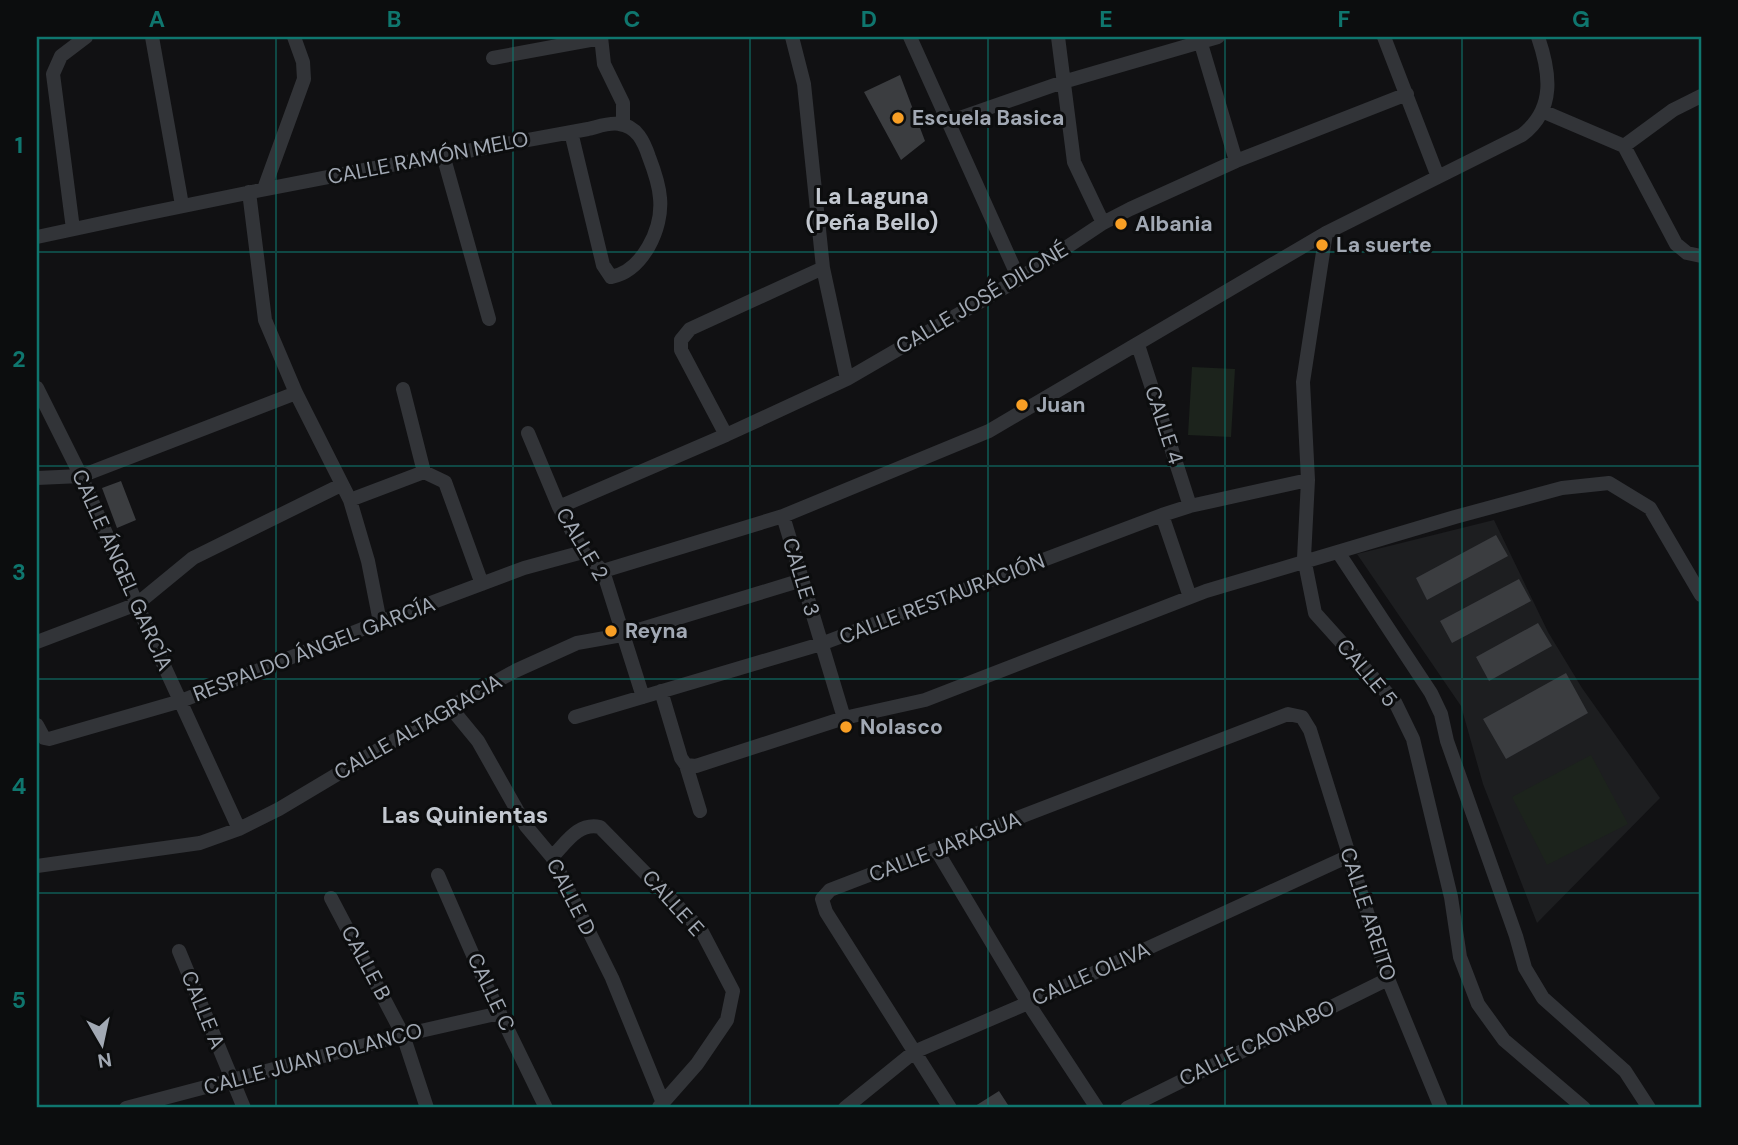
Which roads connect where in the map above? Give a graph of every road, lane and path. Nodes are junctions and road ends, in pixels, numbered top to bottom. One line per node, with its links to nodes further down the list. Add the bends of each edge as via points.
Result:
1 (86, 37): 28 (street, via 61,56 53,74)
2 (152, 37): 26 (street)
3 (294, 37): 24 (street, via 304,79)
4 (792, 37): 32 (street, via 804,84)
5 (910, 37): 17 (street)
6 (1058, 37): 13 (street)
7 (1218, 37): 11 (street)
8 (1384, 37): 14 (street)
9 (1538, 37): 16 (street, via 1548,66)
10 (601, 38): 12 (street); 18 (street, via 604,64 623,103 623,121)
11 (1200, 39): 13 (street); 22 (street)
12 (493, 58)
13 (1063, 82): 17 (street); 27 (street, via 1074,162)
14 (1407, 94): 22 (street, CALLE JOSÉ DILONÉ); 23 (street)
15 (1701, 96): 20 (street, via 1673,110)
16 (1542, 111): 20 (street); 23 (street, via 1522,135)
17 (948, 122): 33 (street)
18 (618, 123): 19 (street, CALLE RAMÓN MELO); 19 (street, via 634,129 643,141 661,199 659,221 643,255 611,277 603,265)
19 (571, 132): 21 (street, CALLE RAMÓN MELO)
20 (1624, 146): 31 (street, via 1676,244)
21 (443, 155): 24 (street, CALLE RAMÓN MELO); 34 (street)
22 (1237, 161): 27 (street, CALLE JOSÉ DILONÉ)
23 (1438, 177): 29 (street)
24 (264, 189): 25 (street, CALLE RAMÓN MELO)
25 (249, 192): 26 (street, CALLE RAMÓN MELO); 39 (street, via 265,320)
26 (182, 205): 28 (street, CALLE RAMÓN MELO)
27 (1103, 223): 33 (street, CALLE JOSÉ DILONÉ)
28 (73, 229): 30 (street, CALLE RAMÓN MELO)
29 (1326, 233): 35 (street); 45 (street, CALLE 5, via 1304,382)
30 (37, 237)
31 (1701, 256)
32 (823, 268): 36 (street); 41 (street, via 690,329 681,340 681,350)
33 (1019, 279): 36 (street, CALLE JOSÉ DILONÉ)
34 (489, 318)
35 (1138, 345): 48 (street, CALLE 4); 51 (street, via 989,431)
36 (847, 379): 41 (street, CALLE JOSÉ DILONÉ)
37 (37, 388): 43 (street, CALLE ÁNGEL GARCÍA)
38 (403, 389): 42 (street)
39 (296, 393): 43 (street); 46 (street)
40 (528, 433): 49 (street, CALLE 2)
41 (726, 435): 49 (street, CALLE JOSÉ DILONÉ)
42 (424, 472): 47 (street); 57 (street, via 446,482)
43 (81, 476): 44 (street); 60 (street, CALLE ÁNGEL GARCÍA)
44 (37, 478)
45 (1308, 480): 48 (street, CALLE RESTAURACIÓN); 54 (street, CALLE 5)
46 (341, 485): 47 (street); 60 (street, via 193,558)
47 (350, 500): 61 (street)
48 (1190, 506): 50 (street, CALLE RESTAURACIÓN)
49 (559, 507): 52 (street, CALLE 2)
50 (1162, 515): 59 (street); 64 (street, CALLE RESTAURACIÓN)
51 (782, 516): 55 (street); 56 (street, CALLE 3)
52 (583, 552): 55 (street, CALLE 2); 57 (street, RESPALDO ÁNGEL GARCÍA)
53 (1339, 552): 54 (street); 58 (street, via 1562,488 1609,483 1650,508); 100 (street, via 1441,714 1525,968 1544,999 1625,1071)
54 (1306, 562): 59 (street); 99 (street, CALLE 5, via 1315,613 1395,702 1413,739 1451,897 1460,957 1478,1004 1504,1040)
55 (603, 570): 62 (street, CALLE 2)
56 (802, 580): 62 (street, CALLE ALTAGRACIA); 64 (street, CALLE 3)
57 (482, 584): 61 (street, RESPALDO ÁNGEL GARCÍA)
58 (1701, 595)
59 (1191, 597): 71 (street, via 925,699)
60 (137, 604): 63 (street); 67 (street, CALLE ÁNGEL GARCÍA)
61 (380, 621): 67 (street, RESPALDO ÁNGEL GARCÍA)
62 (622, 635): 66 (street, CALLE 2); 68 (street, CALLE ALTAGRACIA, via 577,643)
63 (37, 642)
64 (821, 644): 65 (street, CALLE RESTAURACIÓN); 71 (street, CALLE 3)
65 (661, 691): 66 (street, CALLE RESTAURACIÓN); 73 (street)
66 (643, 697): 69 (street, CALLE RESTAURACIÓN)
67 (181, 701): 72 (street, RESPALDO ÁNGEL GARCÍA, via 49,739); 75 (street, CALLE ÁNGEL GARCÍA)
68 (450, 707): 75 (street, CALLE ALTAGRACIA); 78 (street, CALLE D, via 478,741 526,826)
69 (575, 717)
70 (1302, 717): 76 (street, CALLE JARAGUA, via 1288,714); 77 (street, CALLE AREITO)
71 (844, 718): 73 (street, via 696,766)
72 (40, 731)
73 (686, 765): 74 (street)
74 (700, 811)
75 (239, 829): 79 (street, CALLE ALTAGRACIA, via 200,844)
76 (937, 851): 84 (street); 87 (street, CALLE JARAGUA, via 830,890 822,899)
77 (1349, 856): 83 (street, CALLE AREITO); 84 (street, CALLE OLIVA)
78 (552, 857): 89 (street, CALLE D, via 612,978); 89 (street, CALLE E, via 581,827 600,827 701,930 733,991 727,1020)
79 (37, 866)
80 (438, 875): 85 (street, CALLE C)
81 (331, 898): 86 (street, CALLE B)
82 (179, 951): 88 (street, CALLE A)
83 (1388, 979): 97 (street, CALLE CAONABO); 98 (street, CALLE AREITO)
84 (1028, 1003): 87 (street, CALLE OLIVA); 96 (street)
85 (500, 1013): 86 (street, CALLE JUAN POLANCO); 93 (street, CALLE C)
86 (403, 1035): 88 (street, CALLE JUAN POLANCO); 92 (street, CALLE B)
87 (914, 1052): 94 (street, CALLE OLIVA); 95 (street, CALLE JARAGUA)
88 (230, 1081): 90 (street, CALLE JUAN POLANCO); 91 (street, CALLE A)
89 (660, 1106)
90 (126, 1108)
91 (244, 1108)
92 (427, 1108)
93 (547, 1108)
94 (845, 1108)
95 (950, 1108)
96 (1097, 1108)
97 (1126, 1108)
98 (1441, 1108)
99 (1584, 1108)
100 (1649, 1108)

